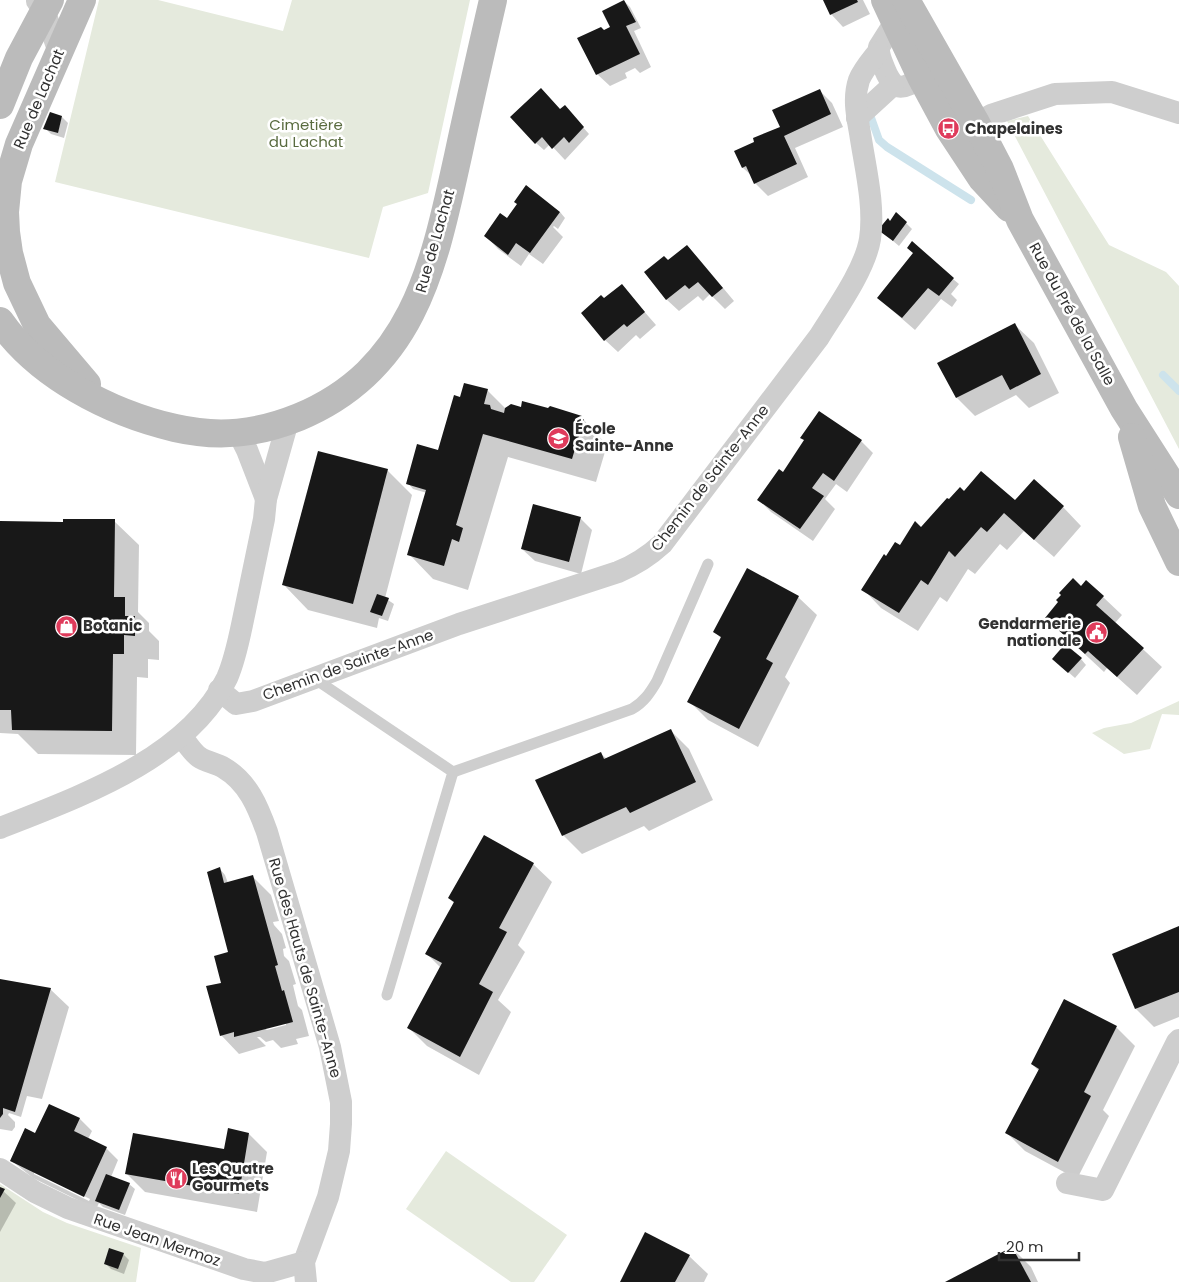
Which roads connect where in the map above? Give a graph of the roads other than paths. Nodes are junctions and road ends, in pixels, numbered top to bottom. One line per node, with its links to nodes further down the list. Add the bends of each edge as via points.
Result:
1 (82, 0): 6 (main road, Rue de Lachat)
2 (493, 0): 17 (main road, Rue de Lachat, via 439,238 422,292 387,351 359,380 334,400)
3 (43, 3): 6 (street); 10 (main road)
4 (901, 5): 5 (main road, Rue du Pré de la Salle); 7 (street); 8 (main road, Rue du Pré de la Salle)
5 (932, 44): 8 (street); 13 (main road, Rue du Pré de la Salle)
6 (59, 52): 15 (main road, Rue de Lachat, via 8,181 6,232 16,283 37,325 94,392)
7 (878, 52): 9 (street); 12 (street, Chemin de Sainte-Anne, via 859,78)
8 (921, 77): 9 (street, via 906,86); 13 (main road, Rue du Pré de la Salle)
9 (893, 85): 12 (street)
10 (0, 105)
11 (1179, 112): 13 (street, via 1112,92 1055,94 991,115)
12 (857, 118): 23 (street, Chemin de Sainte-Anne, via 871,215 870,241 858,272 818,337 662,544 649,556 618,572 460,624)
13 (965, 129): 16 (main road, Rue du Pré de la Salle, via 1000,169 1020,220)
14 (0, 320): 15 (main road, Rue de Lachat, via 35,360 80,391)
15 (111, 407): 18 (main road, Rue de Lachat, via 182,430)
16 (1124, 409): 19 (main road, Rue du Pré de la Salle); 21 (main road, Rue du Pré de la Salle, via 1152,506)
17 (288, 422): 18 (main road, Rue de Lachat); 20 (street)
18 (238, 434): 20 (street)
19 (1179, 495)
20 (266, 499): 24 (street, via 237,647)
21 (1179, 562)
22 (708, 564): 26 (lane, via 657,681 640,704 632,710)
23 (315, 678): 24 (street, Chemin de Sainte-Anne, via 236,704); 26 (lane)
24 (220, 690): 25 (street)
25 (181, 736): 27 (street, via 128,771 54,807); 32 (street, Rue des Hauts de Sainte-Anne, via 197,756 233,775 255,801 330,1047 341,1102 339,1152)
26 (453, 772): 28 (lane)
27 (0, 828)
28 (387, 995)
29 (1179, 1040): 31 (street, via 1104,1190)
30 (0, 1169): 32 (street, Rue Jean Mermoz, via 35,1192 68,1208 244,1269 265,1273)
31 (1067, 1184)
32 (305, 1272)

